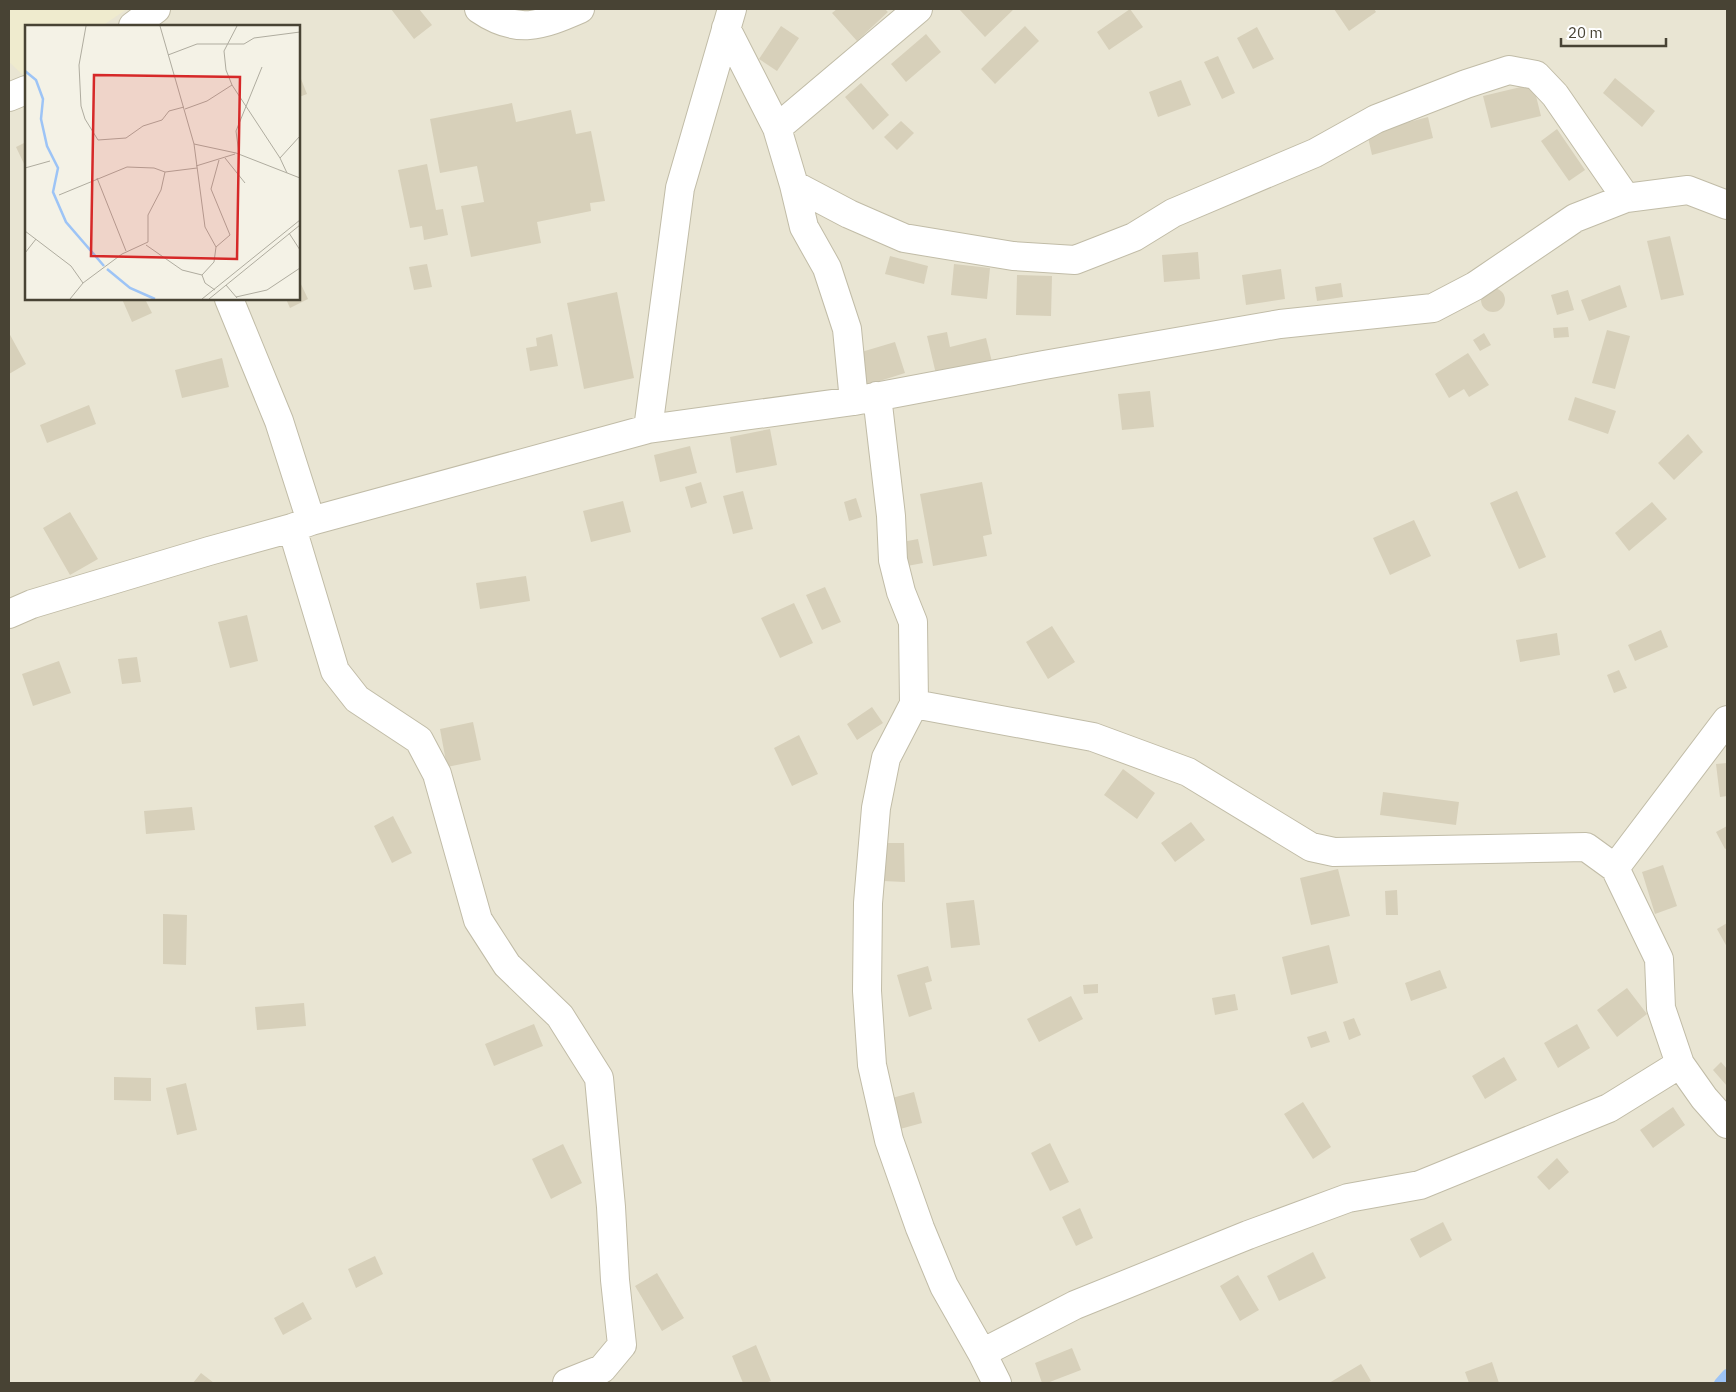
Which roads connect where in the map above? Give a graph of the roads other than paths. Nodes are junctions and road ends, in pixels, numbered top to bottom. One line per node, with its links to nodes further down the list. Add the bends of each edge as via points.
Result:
1 (156, 9): 6 (street)
2 (479, 9): 3 (street, via 517,26 550,22)
3 (580, 9)
4 (918, 9): 9 (street)
5 (729, 18): 9 (street); 15 (street, via 680,188)
6 (134, 25)
7 (25, 90): 8 (street)
8 (9, 97)
9 (777, 128): 10 (street)
10 (794, 185): 11 (street, via 904,238 1013,256 1075,260 1134,237 1173,213 1315,153 1376,119 1509,70 1536,75 1555,96); 14 (street, via 804,227 827,268)
11 (1626, 198): 12 (street, via 1688,190); 14 (street, via 1575,218 1475,286 1433,308 1280,324)
12 (1727, 205)
13 (229, 300): 16 (street, via 279,421)
14 (866, 399): 15 (street); 18 (street, via 891,516 892,560 913,622)
15 (648, 429): 16 (street)
16 (301, 524): 17 (street, via 32,604); 24 (street, via 335,671 358,699 419,740 437,774 478,920 507,965 560,1016 599,1078 622,1346 602,1368)
17 (9, 614)
18 (914, 704): 20 (street, via 1093,737 1188,772 1310,847 1334,852 1586,848); 23 (street, via 886,758 876,808 868,903 872,1065 889,1140 920,1228 944,1286)
19 (1727, 720): 20 (street)
20 (1614, 868): 21 (street, via 1659,959 1661,1008)
21 (1680, 1064): 22 (street); 23 (street, via 1609,1108 1420,1185 1348,1198 1248,1235 1075,1305)
22 (1727, 1124)
23 (982, 1353): 25 (street)
24 (567, 1383)
25 (997, 1383)

